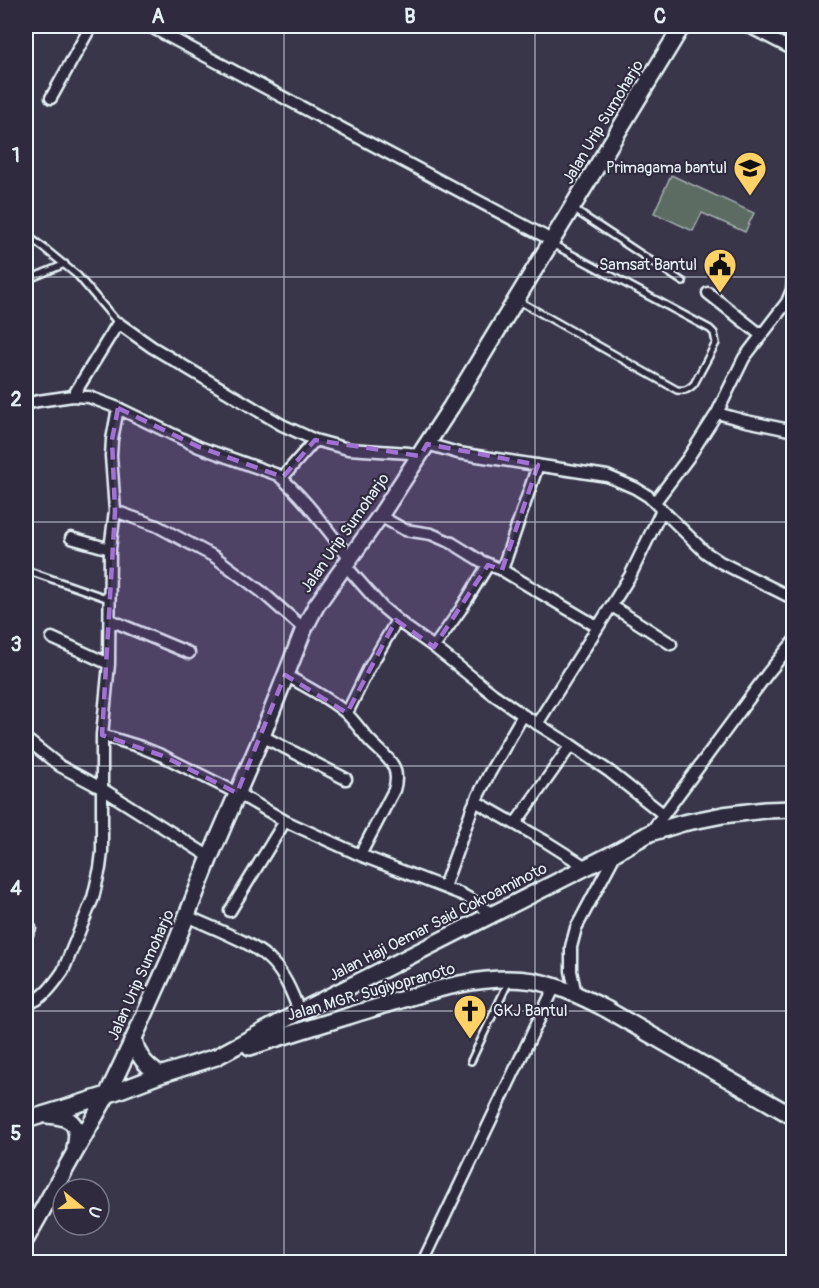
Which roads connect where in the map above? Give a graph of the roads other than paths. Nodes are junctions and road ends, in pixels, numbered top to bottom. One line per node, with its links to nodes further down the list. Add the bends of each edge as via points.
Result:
1 (91, 26): 6 (street)
2 (148, 26): 9 (street)
3 (682, 26): 7 (main road, Jalan Urip Sumoharjo)
4 (747, 26): 5 (street)
5 (794, 50)
6 (51, 98)
7 (571, 208): 9 (main road, Jalan Urip Sumoharjo); 13 (lane)
8 (26, 236): 10 (lane)
9 (550, 241): 15 (main road, Jalan Urip Sumoharjo); 15 (lane, via 710,329 716,343 694,384 689,389 677,390)
10 (65, 264): 12 (lane); 16 (lane)
11 (794, 269): 17 (street, via 789,298)
12 (34, 277)
13 (683, 282)
14 (708, 293): 17 (street)
15 (516, 299): 24 (main road, Jalan Urip Sumoharjo)
16 (117, 322): 18 (street); 23 (street, via 162,353)
17 (761, 335): 21 (street, via 738,369)
18 (73, 396): 19 (street); 20 (street, via 89,397)
19 (26, 404)
20 (118, 408): 26 (street, via 199,447); 28 (street, via 111,456)
21 (717, 413): 22 (street); 27 (street)
22 (794, 431)
23 (315, 440): 24 (street, via 348,449 409,453); 26 (street)
24 (423, 450): 25 (street); 29 (main road, Jalan Urip Sumoharjo)
25 (538, 465): 27 (street, via 607,476 635,488); 35 (street)
26 (282, 478): 32 (street, via 311,510)
27 (658, 506): 36 (street, via 705,552); 38 (street, via 630,576)
28 (114, 511): 31 (street); 42 (street, via 157,526 215,557)
29 (380, 516): 32 (main road, Jalan Urip Sumoharjo); 33 (street, via 405,530 431,534 452,543)
30 (71, 538): 31 (street)
31 (110, 549): 37 (street)
32 (347, 562): 40 (street); 42 (main road, Jalan Urip Sumoharjo)
33 (488, 565): 35 (street); 46 (street)
34 (26, 570): 37 (lane)
35 (502, 570): 41 (street)
36 (794, 599)
37 (110, 600): 39 (street)
38 (612, 606): 41 (street); 45 (street)
39 (110, 620): 47 (street); 48 (street)
40 (397, 620): 46 (street); 50 (street)
41 (598, 627): 52 (street)
42 (304, 629): 49 (main road, Jalan Urip Sumoharjo)
43 (52, 638): 48 (street)
44 (794, 641): 62 (street)
45 (671, 644)
46 (434, 647): 51 (street)
47 (189, 653)
48 (109, 664): 53 (street)
49 (285, 675): 50 (street); 54 (main road, Jalan Urip Sumoharjo)
50 (346, 713): 67 (street, via 386,756 397,774 394,790)
51 (523, 715): 52 (street); 60 (street)
52 (537, 724): 56 (street)
53 (102, 735): 58 (street); 59 (street, via 163,756)
54 (262, 736): 57 (street); 59 (main road, Jalan Urip Sumoharjo)
55 (26, 739): 58 (street, via 60,766)
56 (571, 745): 62 (street); 64 (street)
57 (346, 779)
58 (101, 788): 68 (street); 77 (street, via 102,852 93,898 63,971 43,995)
59 (237, 793): 63 (street); 68 (main road, Jalan Urip Sumoharjo)
60 (476, 801): 64 (street); 70 (street)
61 (794, 809): 65 (main road, Jalan Haji Oemar Said Cokroaminoto, via 723,815)
62 (663, 814): 65 (street)
63 (285, 820): 67 (street); 71 (street)
64 (515, 824): 69 (street)
65 (650, 833): 66 (main road, Jalan Haji Oemar Said Cokroaminoto)
66 (616, 852): 69 (main road, Jalan Haji Oemar Said Cokroaminoto); 76 (street, via 576,928 571,947)
67 (360, 855): 70 (street)
68 (210, 857): 73 (main road, Jalan Urip Sumoharjo)
69 (586, 867): 72 (main road, Jalan Haji Oemar Said Cokroaminoto)
70 (444, 887): 72 (street)
71 (230, 911)
72 (492, 914): 78 (main road, Jalan Haji Oemar Said Cokroaminoto)
73 (187, 916): 78 (street, via 264,954 285,979); 79 (main road, Jalan Urip Sumoharjo)
74 (510, 979): 75 (main road, Jalan MGR. Sugiyopranoto); 80 (main road, Jalan MGR. Sugiyopranoto, via 475,981 412,996); 81 (lane)
75 (555, 986): 76 (main road, Jalan MGR. Sugiyopranoto); 89 (street)
76 (576, 994): 85 (main road, Jalan MGR. Sugiyopranoto)
77 (26, 1004)
78 (300, 1012): 80 (main road, Jalan Haji Oemar Said Cokroaminoto)
79 (134, 1038): 82 (main road, via 142,1060); 83 (main road, Jalan Urip Sumoharjo)
80 (216, 1057): 82 (main road, Jalan Haji Oemar Said Cokroaminoto)
81 (471, 1061)
82 (160, 1075): 83 (main road, Jalan Haji Oemar Said Cokroaminoto)
83 (107, 1095): 84 (main road, Jalan Haji Oemar Said Cokroaminoto); 87 (main road, Jalan Urip Sumoharjo)
84 (45, 1114): 86 (main road, Jalan Haji Oemar Said Cokroaminoto); 87 (main road, via 61,1116 72,1123 78,1137)
85 (794, 1117)
86 (26, 1120)
87 (75, 1151): 88 (main road, Jalan Urip Sumoharjo)
88 (26, 1239)
89 (423, 1263)

